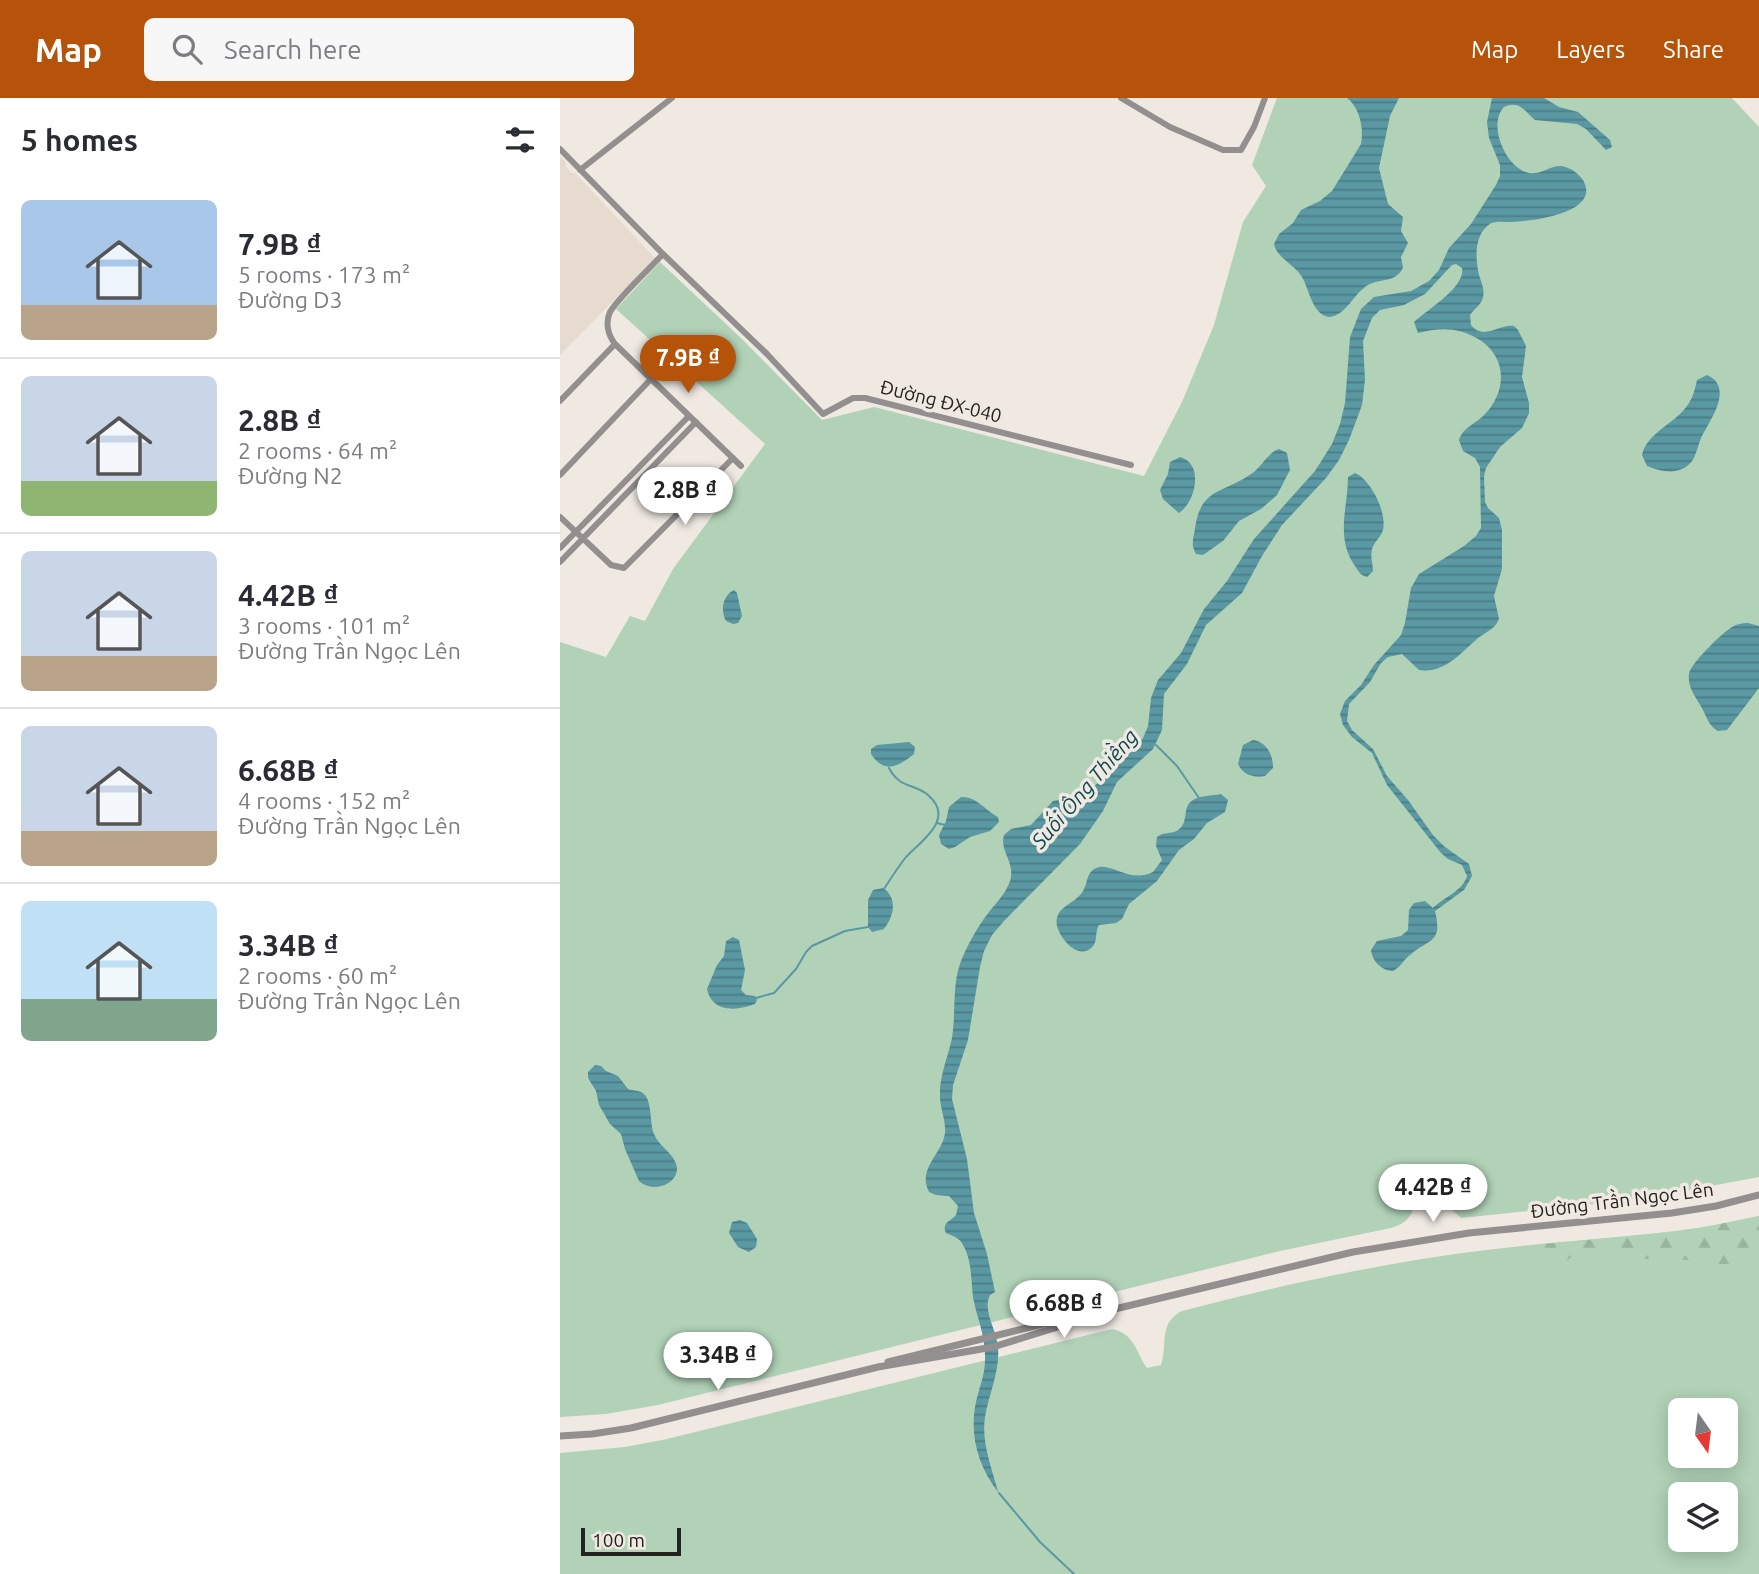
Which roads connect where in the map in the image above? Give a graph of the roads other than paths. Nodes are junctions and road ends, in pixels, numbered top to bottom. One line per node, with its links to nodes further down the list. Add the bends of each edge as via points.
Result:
1 (672, 98): 7 (street)
2 (1121, 98): 5 (street)
3 (1141, 98): 5 (street)
4 (1265, 98): 5 (street, via 1241,149 1232,151 1170,127)
5 (1136, 107)
6 (560, 149): 7 (street, Đường ĐX-040)
7 (580, 170): 8 (street, Đường ĐX-040)
8 (663, 254): 9 (street, via 610,312 608,327); 15 (street, Đường ĐX-040, via 823,414 853,398 865,398)
9 (615, 344): 10 (street); 11 (street)
10 (651, 379): 12 (street); 17 (street)
11 (560, 401)
12 (689, 416): 13 (street); 19 (street)
13 (696, 422): 14 (street); 20 (street)
14 (733, 458): 16 (street); 20 (street, via 630,564 622,568 611,565)
15 (1131, 465)
16 (741, 466)
17 (560, 475)
18 (560, 517): 19 (street)
19 (576, 532): 20 (street); 21 (street)
20 (583, 538): 22 (street)
21 (560, 548)
22 (560, 562)
23 (1759, 1195): 24 (street, Đường Trần Ngọc Lên, via 1663,1214 1395,1244)
24 (1119, 1308): 25 (street, Đường Trần Ngọc Lên, via 907,1356); 25 (street, Đường Trần Ngọc Lên, via 984,1350)
25 (878, 1367): 26 (street, Đường Trần Ngọc Lên, via 644,1425)
26 (560, 1436)

